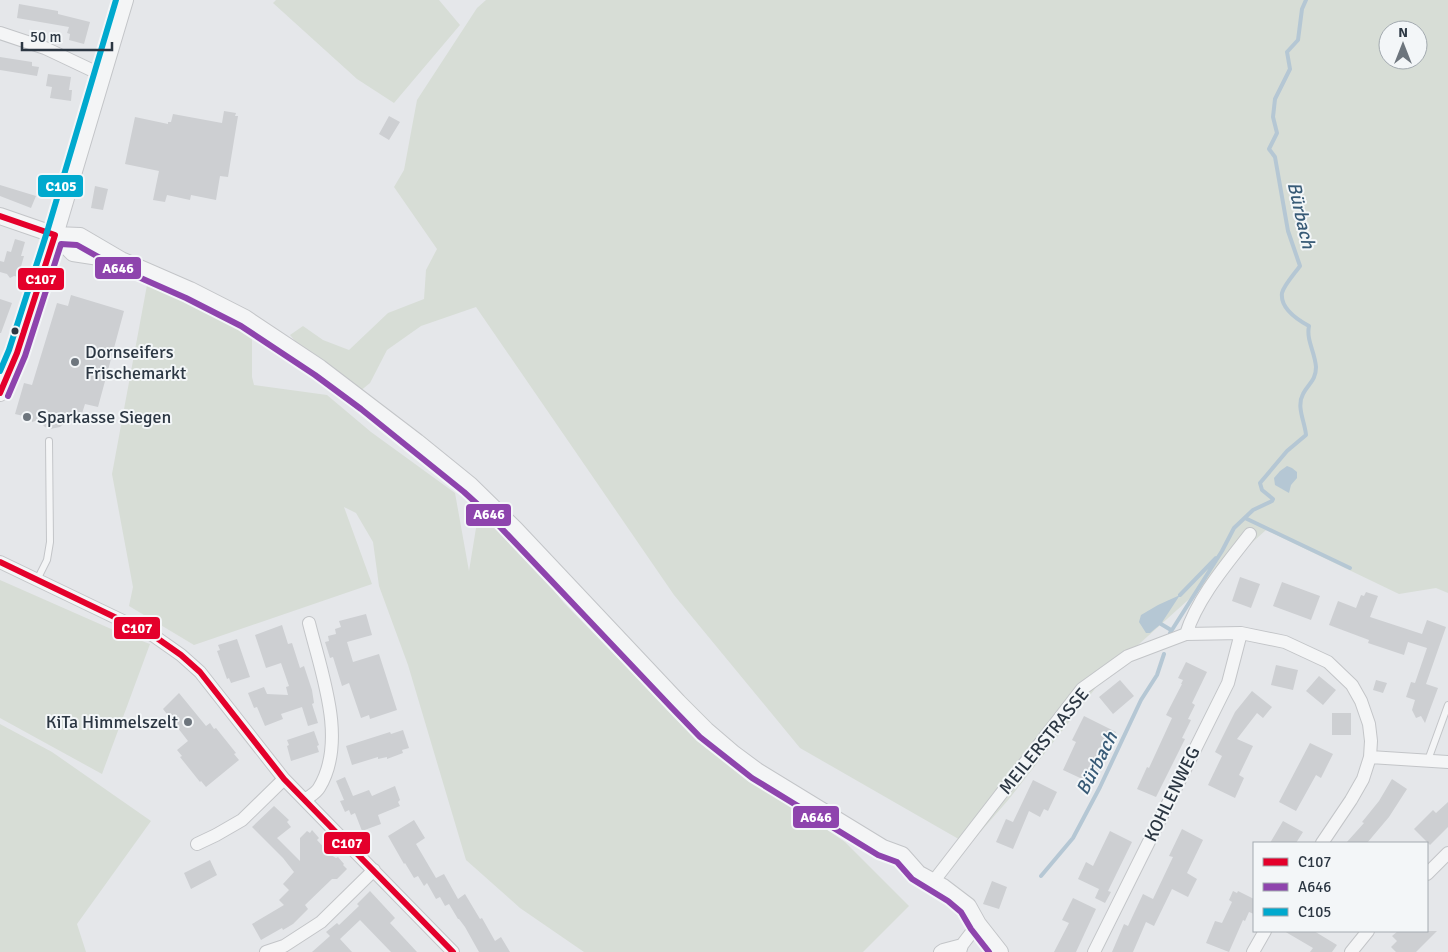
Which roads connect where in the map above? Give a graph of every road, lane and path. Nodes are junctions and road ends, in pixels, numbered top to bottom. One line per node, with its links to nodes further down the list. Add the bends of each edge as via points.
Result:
1 (125, 0): 3 (street)
2 (0, 33): 3 (street, via 45,48)
3 (102, 74): 5 (street)
4 (0, 216): 5 (street)
5 (55, 235): 6 (street, via 17,353); 25 (street, via 73,253 121,260 246,318 320,368 470,485 678,702 734,754 882,848 897,864)
6 (0, 394)
7 (48, 440): 10 (lane, via 50,542 47,560)
8 (1250, 534): 13 (street, via 1191,618)
9 (0, 562): 10 (street)
10 (37, 580): 18 (street, via 154,636 181,655 200,672)
11 (309, 623): 19 (street, via 328,704 332,751 319,789)
12 (1241, 633): 13 (street, MEILERSTRASSE); 15 (street, MEILERSTRASSE, via 1285,642 1328,662 1341,673 1361,701 1369,724); 34 (street, KOHLENWEG, via 1228,683)
13 (1186, 634): 25 (street, MEILERSTRASSE, via 1128,656 1082,689)
14 (1448, 705): 16 (lane)
15 (1370, 757): 16 (street); 20 (street, MEILERSTRASSE, via 1363,780)
16 (1428, 760): 17 (street)
17 (1448, 762)
18 (284, 780): 19 (street); 21 (street, via 242,820)
19 (305, 800): 23 (street)
20 (1323, 842)
21 (196, 844)
22 (1448, 853): 24 (street)
23 (374, 870): 30 (street, via 321,922 284,946); 31 (street)
24 (1428, 873)
25 (933, 882): 26 (street, via 949,903)
26 (978, 924): 29 (street); 33 (street)
27 (1264, 932): 35 (street)
28 (1367, 932): 36 (street)
29 (961, 948): 32 (street)
30 (266, 952)
31 (453, 952)
32 (940, 952)
33 (1000, 952)
34 (1094, 952)
35 (1253, 952)
36 (1351, 952)

